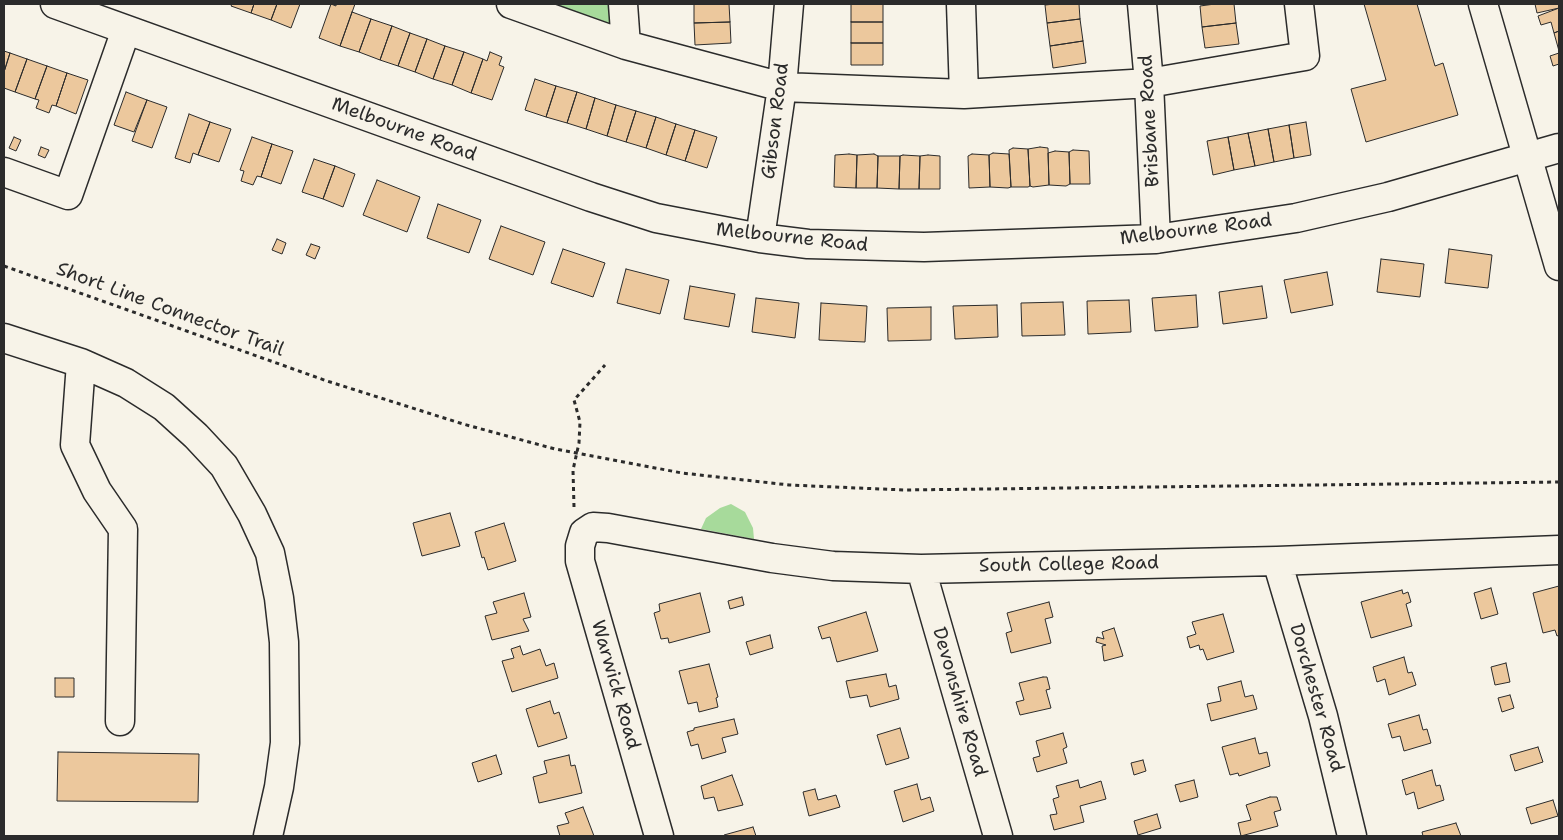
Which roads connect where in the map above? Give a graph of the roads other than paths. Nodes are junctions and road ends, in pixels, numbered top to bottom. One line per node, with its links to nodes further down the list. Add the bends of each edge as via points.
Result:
1 (55, 4): 9 (street, Melbourne Road)
2 (511, 4): 10 (street)
3 (623, 4): 10 (street)
4 (790, 4): 12 (street, Gibson Road)
5 (961, 4): 13 (street)
6 (1142, 4): 11 (street, Brisbane Road)
7 (1299, 4): 11 (street, via 1305,56)
8 (1483, 4): 15 (street)
9 (126, 30): 16 (street, via 68,195); 17 (street, Melbourne Road, via 591,197 656,218)
10 (626, 45): 12 (street)
11 (1150, 83): 13 (street); 18 (street, Brisbane Road)
12 (782, 87): 13 (street); 17 (street, Gibson Road)
13 (964, 94)
14 (1559, 148): 15 (street, Melbourne Road)
15 (1528, 157): 18 (street, Melbourne Road, via 1388,197 1296,218); 19 (street)
16 (4, 172)
17 (760, 238): 18 (street, Melbourne Road, via 858,246 924,247)
18 (1156, 239)
19 (1559, 266)
20 (4, 338): 21 (street)
21 (81, 363): 26 (street, via 75,445 96,491 123,529); 27 (street, via 126,383 164,407 196,436 224,466 270,553 284,642 285,743)
22 (584, 533): 25 (street, South College Road, via 593,527 608,528 824,565); 28 (street, Warwick Road, via 580,561)
23 (1559, 550): 24 (street, South College Road)
24 (1277, 561): 25 (street, South College Road); 30 (street, Dorchester Road, via 1322,716)
25 (921, 568): 29 (street, Devonshire Road)
26 (120, 721)
27 (268, 836)
28 (659, 836)
29 (998, 836)
30 (1352, 836)

